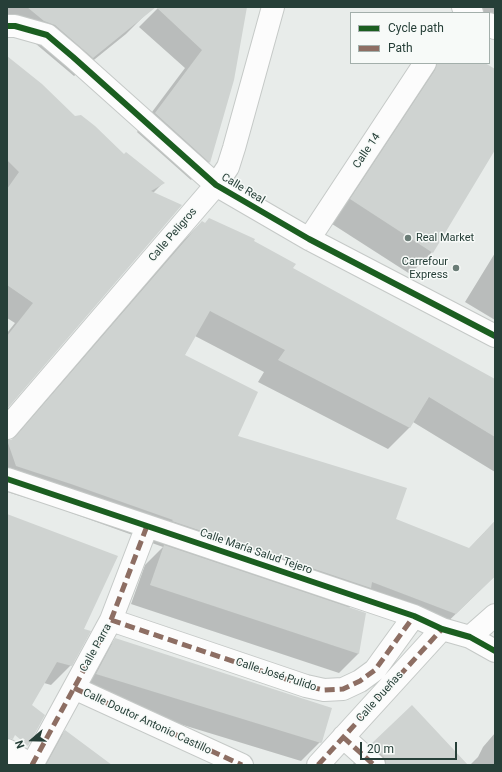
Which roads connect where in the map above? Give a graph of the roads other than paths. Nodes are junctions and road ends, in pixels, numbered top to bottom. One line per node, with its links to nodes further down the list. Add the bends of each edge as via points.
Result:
1 (273, 7): 4 (street, Calle Peligros, via 228,167)
2 (7, 26): 4 (street, Calle Real, via 47,35)
3 (424, 64): 5 (street, Calle 14)
4 (216, 185): 5 (street, Calle Real); 7 (street, Calle Peligros)
5 (309, 239): 6 (street, Calle Real)
6 (495, 336)
7 (7, 428)
8 (7, 479): 9 (street, Calle María Salud Tejero)
9 (147, 526): 11 (street, Calle María Salud Tejero); 12 (street, Calle Parra)
10 (495, 615): 14 (street)
11 (414, 616): 12 (street, Calle José Pulido, via 375,670 343,689 324,690); 13 (street, Calle María Salud Tejero)
12 (111, 620): 16 (street, Calle Parra)
13 (442, 628): 14 (street, Calle María Salud Tejero); 17 (street, Calle Dueñas)
14 (470, 637): 15 (street, Calle María Salud Tejero)
15 (495, 651)
16 (74, 688): 19 (street, Calle Parra); 20 (street, Calle Doutor Antonio Castillo)
17 (343, 737): 21 (street, Calle Dueñas); 22 (street)
18 (7, 750): 19 (street)
19 (31, 765)
20 (242, 765)
21 (318, 765)
22 (374, 765)

